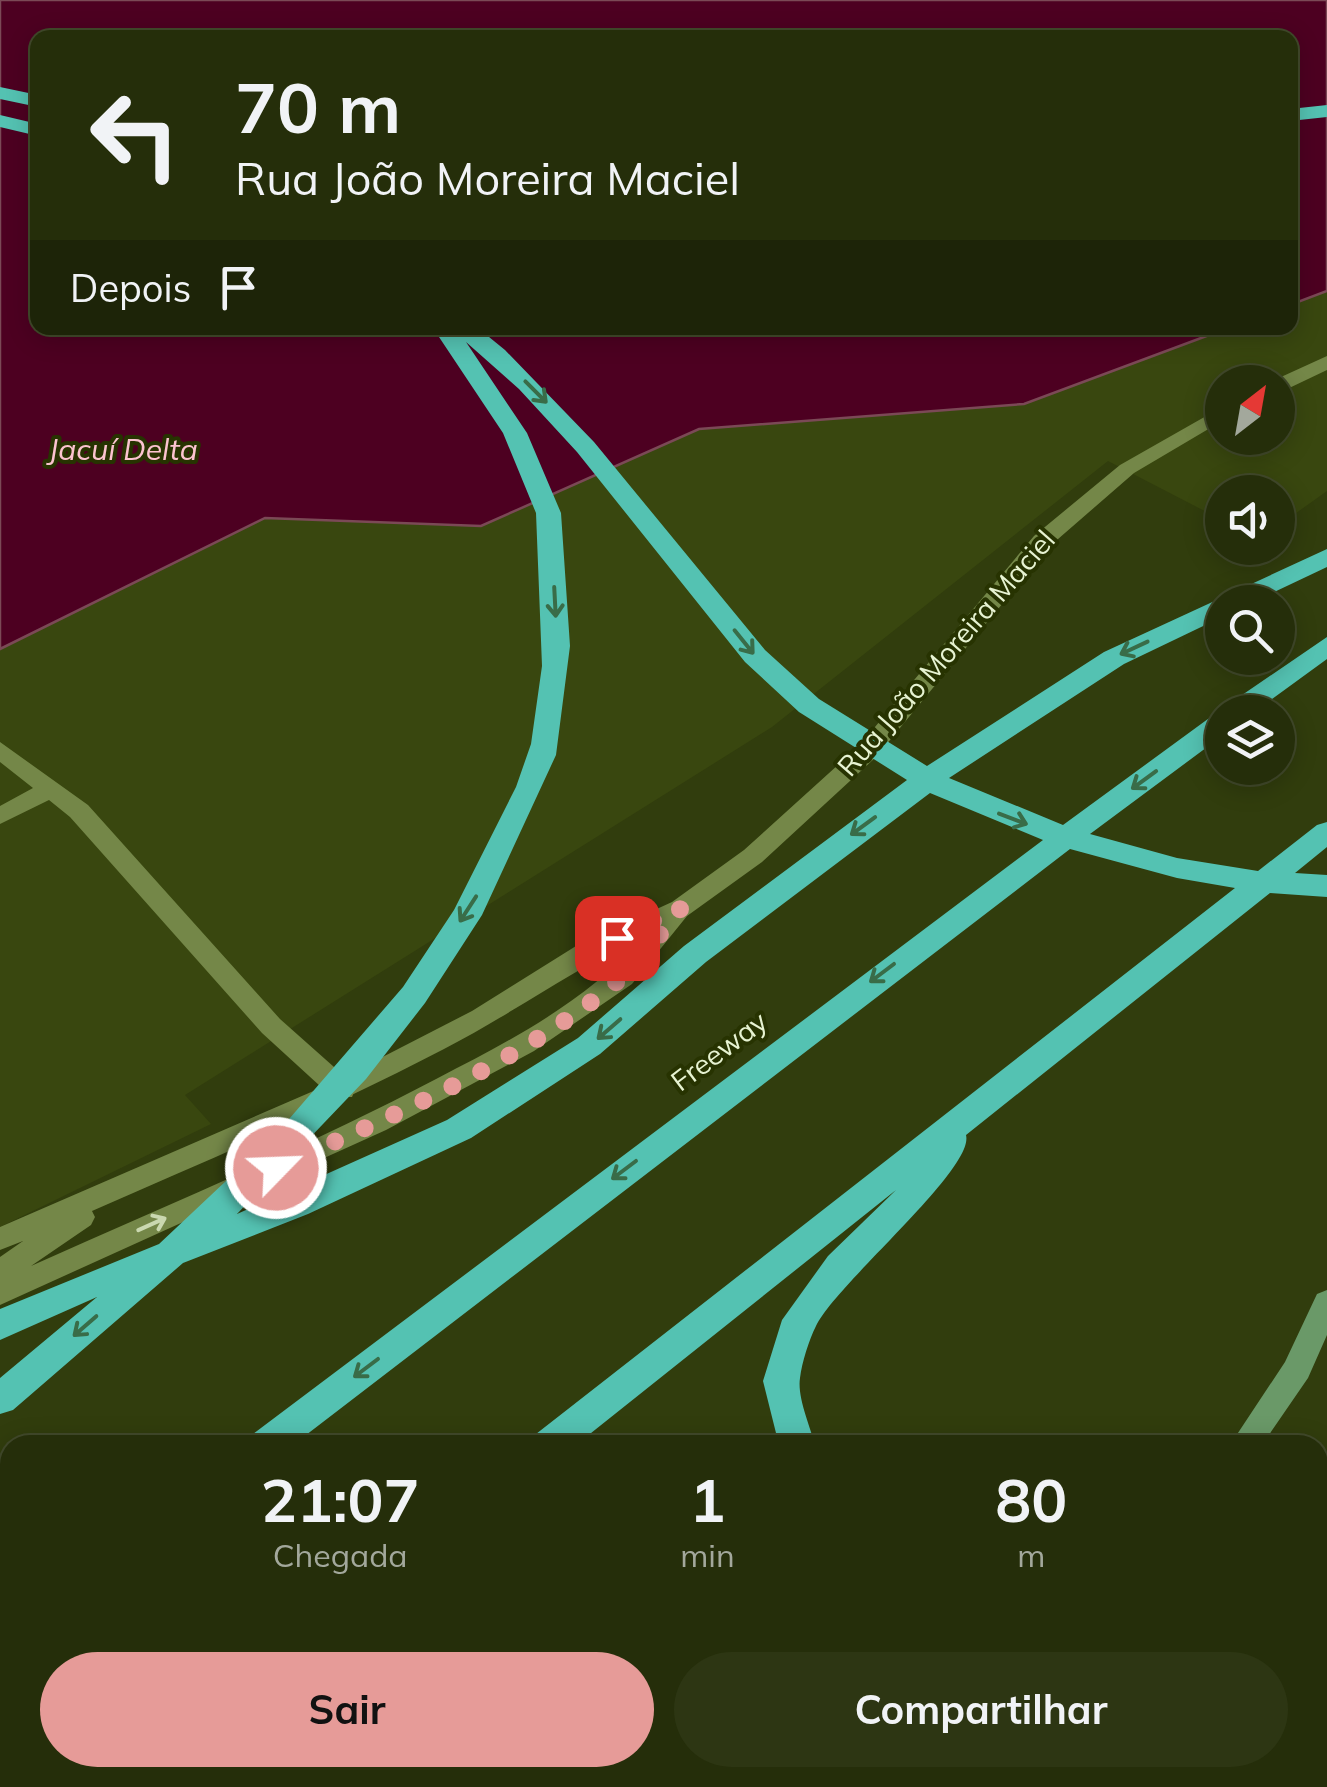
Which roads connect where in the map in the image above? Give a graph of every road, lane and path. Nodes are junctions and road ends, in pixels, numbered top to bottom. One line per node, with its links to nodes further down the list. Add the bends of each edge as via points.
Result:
1 (0, 93): 2 (highway)
2 (30, 99)
3 (1327, 111): 4 (highway)
4 (1298, 114)
5 (0, 121): 6 (highway)
6 (30, 128)
7 (449, 335): 32 (highway, one-way to 32, via 504,410 547,505 556,678 544,749 527,792 489,877 356,1070 278,1156)
8 (472, 335): 22 (highway, one-way to 22, via 552,408 756,656 828,720 890,761 1048,833 1224,876)
9 (1327, 362): 10 (street)
10 (1295, 378)
11 (1205, 424): 23 (street, Rua João Moreira Maciel, via 1126,469 1042,541 868,751 753,856)
12 (1327, 557): 13 (highway)
13 (1268, 585)
14 (1205, 615): 31 (highway, one-way to 31, via 1114,658 942,769 695,954 589,1046 459,1129 296,1205)
15 (1327, 646): 16 (highway)
16 (1259, 695)
17 (1205, 735): 33 (highway, Freeway, one-way to 33)
18 (0, 750): 19 (street)
19 (51, 789): 20 (street); 24 (street, via 80,811 272,1026)
20 (0, 816)
21 (1327, 832): 25 (highway)
22 (1327, 886)
23 (681, 908): 24 (street, Rua João Moreira Maciel, via 585,952 481,1018); 29 (street, Rua João Moreira Maciel, one-way to 23, via 376,1123 526,1044 623,977)
24 (342, 1090): 26 (street, Rua João Moreira Maciel)
25 (967, 1117): 34 (highway); 35 (highway, via 920,1188 840,1266 800,1320 782,1381)
26 (126, 1185): 27 (street, Rua João Moreira Maciel); 28 (street)
27 (0, 1240)
28 (0, 1272)
29 (0, 1294)
30 (1327, 1302): 36 (main road, via 1297,1369)
31 (0, 1326)
32 (0, 1399)
33 (279, 1435)
34 (562, 1435)
35 (795, 1435)
36 (1252, 1435)

